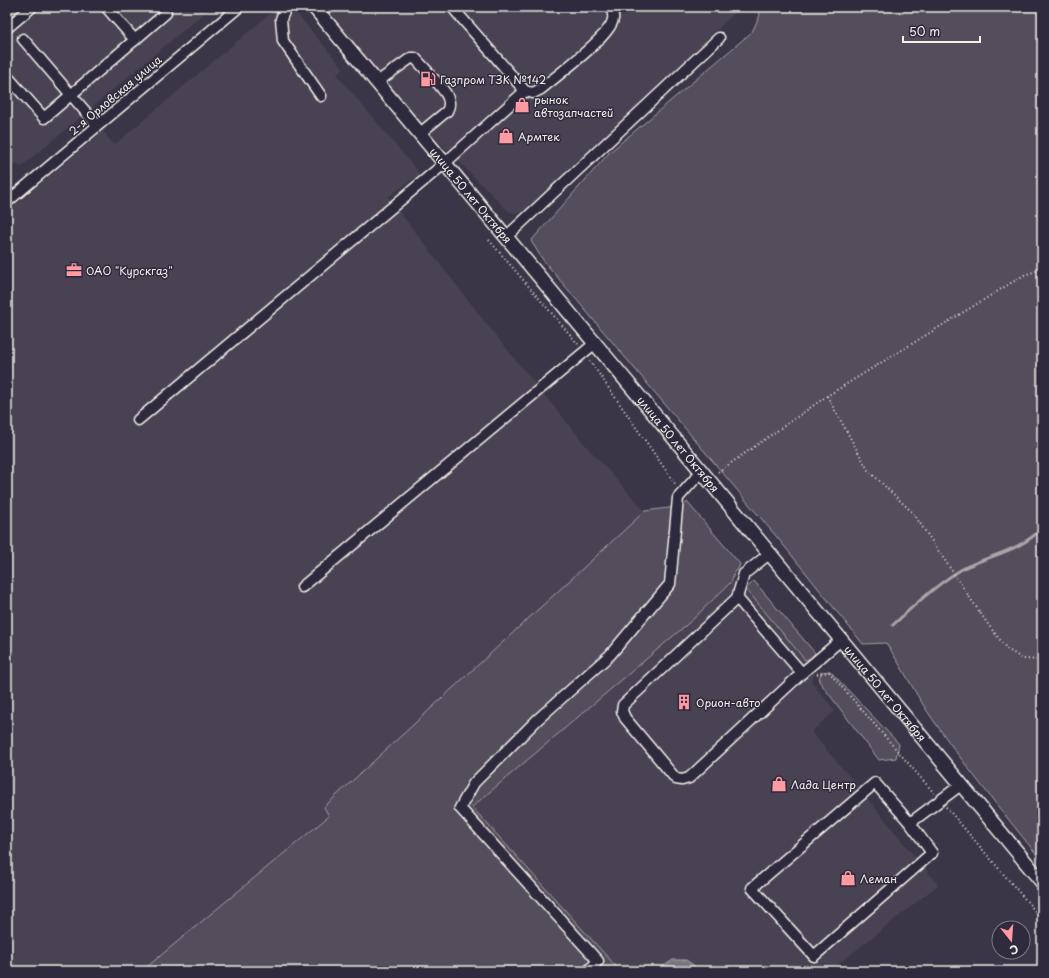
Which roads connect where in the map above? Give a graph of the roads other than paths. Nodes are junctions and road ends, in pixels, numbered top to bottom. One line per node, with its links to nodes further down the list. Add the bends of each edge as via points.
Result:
1 (32, 7): 9 (street)
2 (106, 7): 12 (street)
3 (239, 7): 18 (street, 2-я Орловская улица)
4 (286, 7): 17 (street, via 281,19 283,41)
5 (314, 7): 14 (main road, улица 50 лет Октября)
6 (452, 7): 15 (street)
7 (611, 7): 15 (street, via 614,19 596,43 541,89)
8 (166, 13): 12 (street)
9 (7, 28)
10 (720, 38): 22 (street)
11 (23, 39): 16 (street)
12 (135, 40): 16 (street)
13 (7, 76): 16 (street, via 44,118)
14 (377, 82): 19 (main road, улица 50 лет Октября); 19 (street, via 411,58 415,58 432,76 449,99 449,106 447,111)
15 (525, 91): 20 (street)
16 (71, 95): 18 (street)
17 (321, 96)
18 (97, 125): 21 (street, 2-я Орловская улица)
19 (419, 134): 20 (main road, улица 50 лет Октября)
20 (445, 163): 22 (main road, улица 50 лет Октября); 24 (street)
21 (7, 202)
22 (506, 237): 23 (main road, улица 50 лет Октября)
23 (594, 344): 25 (main road, улица 50 лет Октября); 27 (street)
24 (138, 420)
25 (705, 475): 26 (main road, улица 50 лет Октября); 34 (street, via 678,498 670,584 610,655 538,719 474,783 460,808 598,961)
26 (769, 554): 28 (street, via 744,574); 29 (main road, улица 50 лет Октября)
27 (302, 587)
28 (737, 598): 30 (street); 30 (street, via 623,705 625,718 676,779 688,778)
29 (841, 640): 30 (street); 31 (main road, улица 50 лет Октября)
30 (808, 668)
31 (962, 784): 32 (street); 33 (main road, улица 50 лет Октября)
32 (910, 823): 32 (street, via 875,783 752,888 814,956 932,853)
33 (1042, 882)
34 (588, 971)

